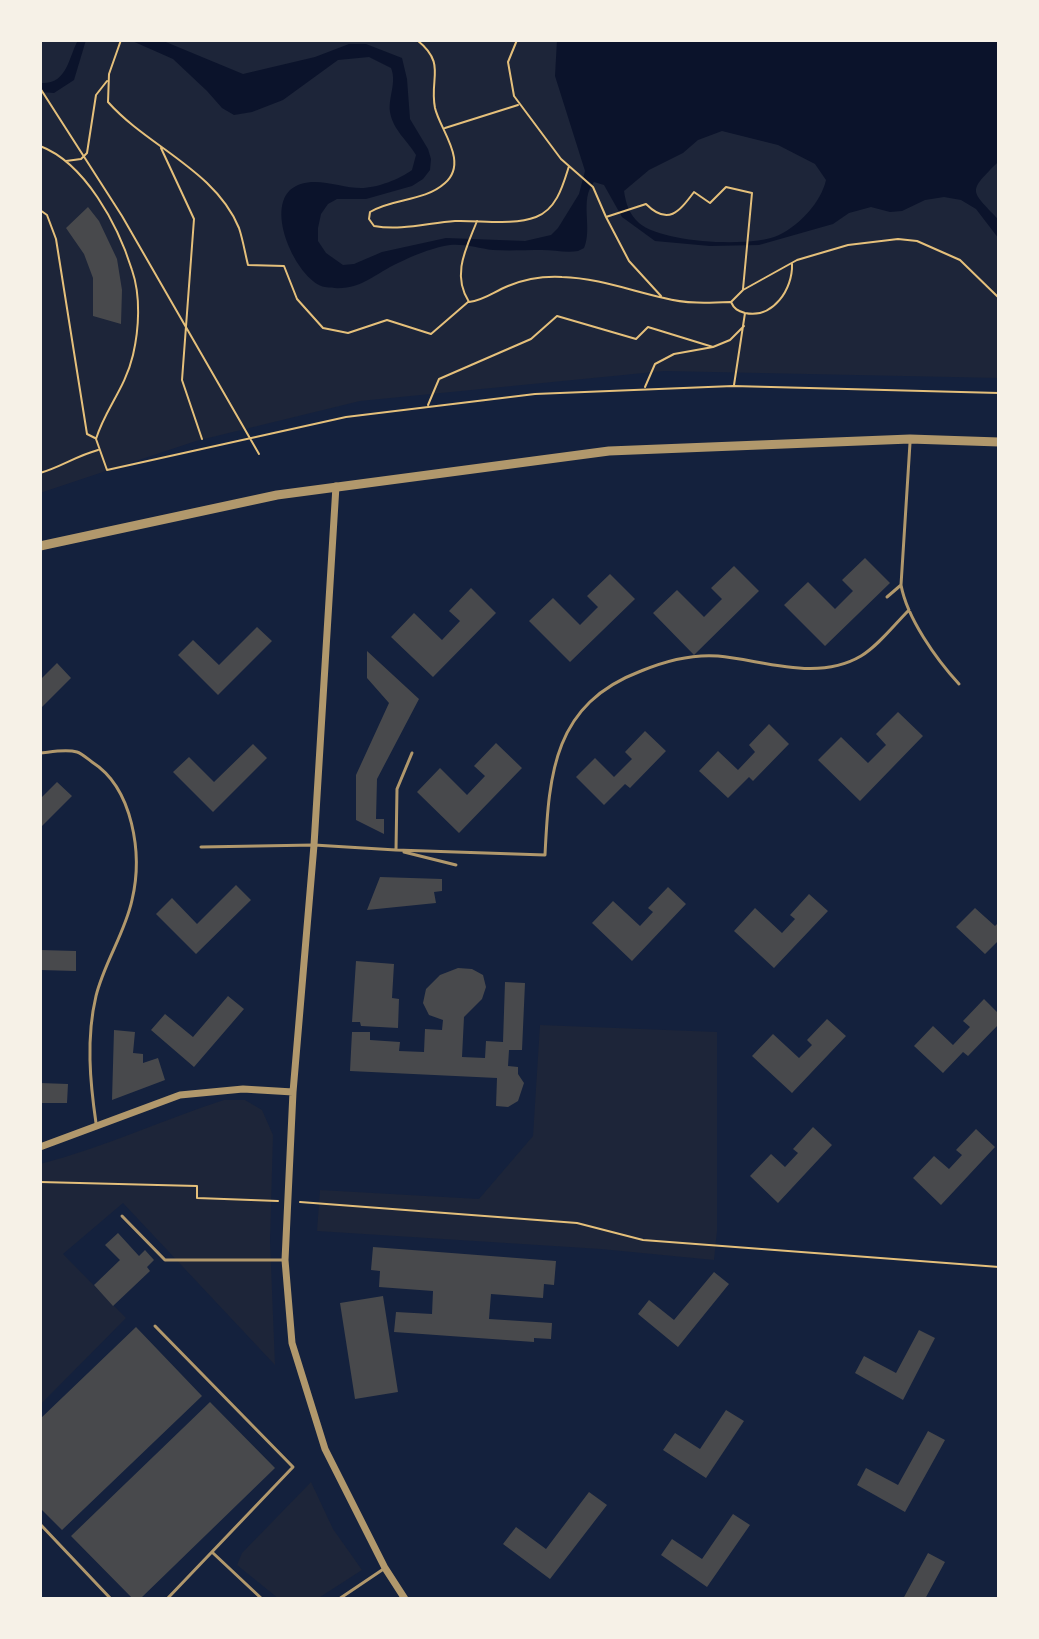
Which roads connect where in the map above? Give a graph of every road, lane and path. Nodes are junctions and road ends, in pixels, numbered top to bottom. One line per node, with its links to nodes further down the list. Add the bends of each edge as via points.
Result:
1 (121, 40): 4 (path)
2 (417, 40): 7 (path, via 437,69 434,106)
3 (517, 40): 6 (path, via 508,62)
4 (108, 80): 9 (path, via 108,102); 10 (path, via 96,95 87,153)
5 (40, 88): 33 (path, via 122,216)
6 (518, 105): 7 (path); 11 (path)
7 (444, 128): 14 (path, via 454,159 447,182 376,208 369,219 386,228)
8 (40, 146): 10 (path)
9 (160, 146): 19 (path, via 219,196 239,228 248,265 284,266 297,299 323,328 348,333 387,320 431,334); 29 (path, via 194,219 182,380)
10 (66, 161): 28 (path, via 82,174 115,232 133,271 137,297 138,328 127,379)
11 (569, 166): 13 (path, via 593,187); 14 (path, via 555,202 537,217)
12 (40, 210): 28 (path, via 56,239 87,434)
13 (606, 217): 16 (path, via 646,204 660,215 671,215 694,192 710,203 726,187 752,193); 17 (path, via 629,261)
14 (477, 221): 19 (path, via 465,247 460,281)
15 (792, 263): 16 (path); 18 (path, via 848,245 917,241 960,260); 21 (path, via 776,305 766,312)
16 (743, 290): 20 (path)
17 (662, 298): 19 (path, via 591,279 540,277); 20 (path)
18 (999, 298)
19 (469, 302)
20 (731, 302): 21 (path)
21 (745, 313): 22 (path)
22 (744, 326): 23 (path); 24 (path)
23 (713, 347): 25 (path, via 674,354 655,364); 27 (path, via 648,327 636,339 557,316 531,339 439,379)
24 (733, 386): 25 (path); 26 (path)
25 (644, 388): 27 (path)
26 (999, 393)
27 (427, 406): 32 (path, via 346,417 107,470)
28 (96, 439): 32 (path)
29 (202, 439)
30 (910, 439): 31 (street); 35 (street, via 609,451); 37 (lane)
31 (999, 442)
32 (99, 450): 34 (path)
33 (259, 454)
34 (40, 473)
35 (336, 486): 36 (street); 43 (street)
36 (40, 546)
37 (901, 585): 38 (lane); 39 (lane)
38 (887, 597)
39 (909, 610): 40 (lane); 45 (lane, via 861,656 835,665 807,668 693,656 610,684 581,710 564,738 548,794 545,855)
40 (959, 684)
41 (40, 753): 48 (lane, via 77,752 104,770 123,796 133,833 132,900 96,996 90,1044)
42 (412, 753): 45 (lane, via 397,789)
43 (314, 845): 44 (lane); 45 (lane); 47 (street)
44 (201, 847)
45 (396, 850): 46 (lane)
46 (456, 865)
47 (293, 1092): 48 (street, via 243,1089 180,1095); 54 (street)
48 (97, 1127): 49 (street)
49 (40, 1147)
50 (40, 1182): 51 (path, via 197,1186 197,1198)
51 (245, 1199)
52 (325, 1203): 55 (path, via 577,1223 643,1240)
53 (122, 1216): 54 (lane, via 165,1260)
54 (285, 1260): 59 (street, via 292,1343 325,1449)
55 (999, 1267)
56 (155, 1326): 58 (lane, via 293,1467)
57 (40, 1524): 60 (lane)
58 (213, 1553): 61 (lane); 62 (lane)
59 (385, 1568): 63 (lane); 64 (street)
60 (111, 1599)
61 (167, 1599)
62 (262, 1599)
63 (339, 1599)
64 (405, 1599)

